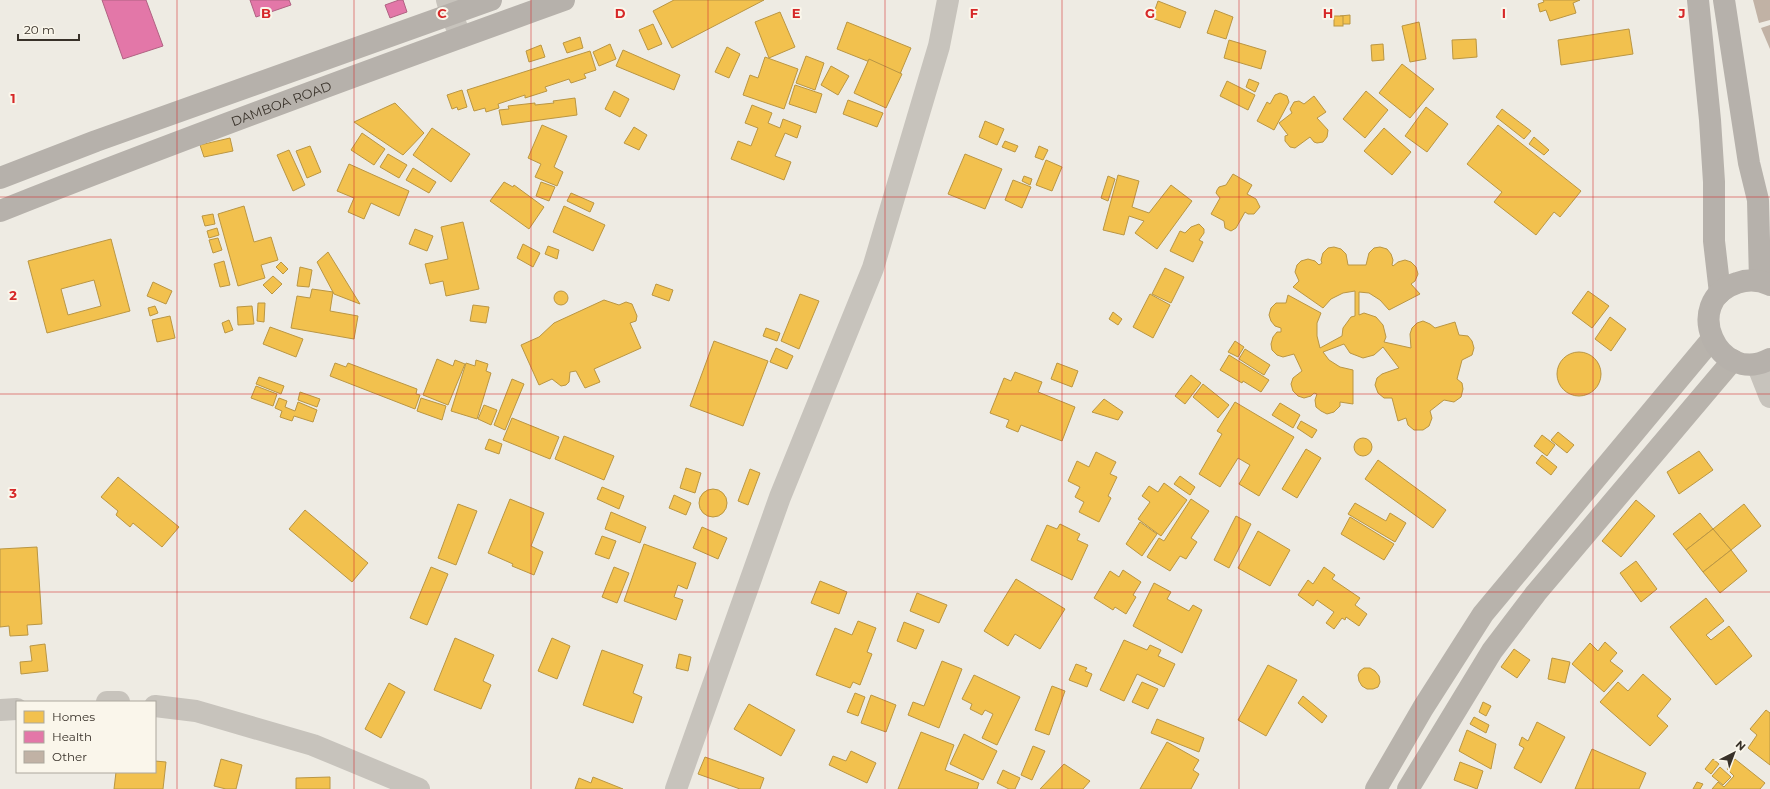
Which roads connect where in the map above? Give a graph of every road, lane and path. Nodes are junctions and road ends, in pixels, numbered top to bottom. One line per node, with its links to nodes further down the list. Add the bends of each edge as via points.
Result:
1 (491, 0): 6 (main road, DAMBOA ROAD)
2 (564, 0): 7 (main road, DAMBOA ROAD)
3 (948, 0): 21 (street, via 939,46 873,268 780,497)
4 (1698, 0): 12 (main road, via 1710,120 1714,241)
5 (1724, 0): 9 (main road, via 1749,163)
6 (449, 7): 7 (street); 8 (main road, DAMBOA ROAD)
7 (461, 37): 10 (main road, DAMBOA ROAD)
8 (0, 178)
9 (1764, 207): 11 (main road)
10 (0, 211)
11 (1767, 283): 12 (main road, via 1745,280 1731,285)
12 (1720, 294): 13 (main road, via 1714,301 1708,320)
13 (1712, 338): 14 (main road, via 1717,348); 22 (main road, via 1483,614 1423,708)
14 (1733, 360): 15 (main road, via 1749,364); 23 (main road, via 1536,593 1492,651)
15 (1763, 362): 16 (street)
16 (1770, 397)
17 (156, 706): 20 (street, via 196,711 313,745)
18 (16, 709): 19 (street)
19 (0, 710)
20 (419, 789)
21 (676, 789)
22 (1376, 789)
23 (1408, 789)

